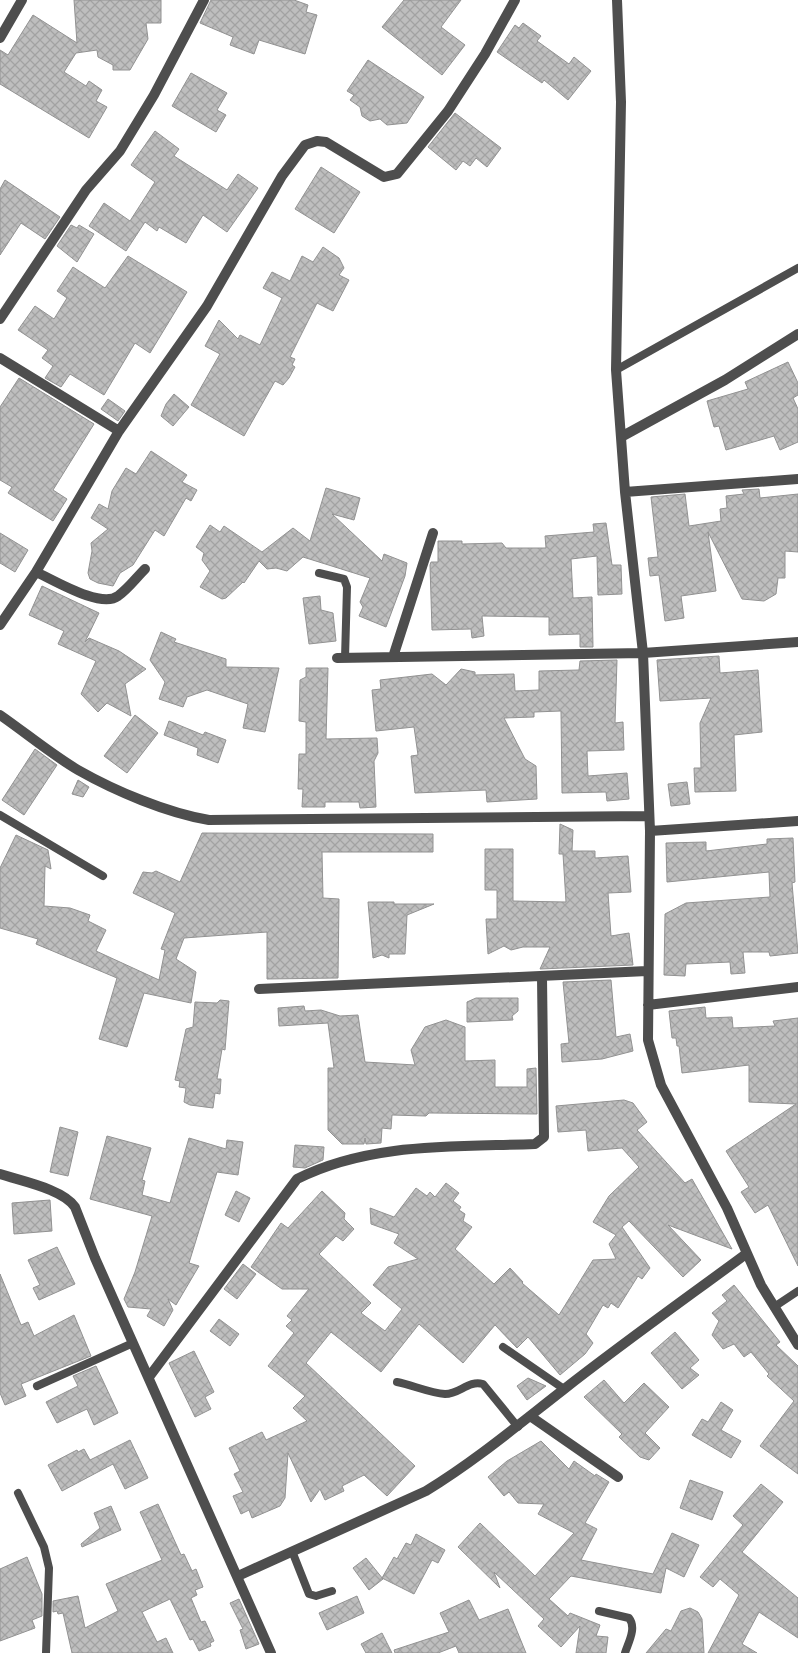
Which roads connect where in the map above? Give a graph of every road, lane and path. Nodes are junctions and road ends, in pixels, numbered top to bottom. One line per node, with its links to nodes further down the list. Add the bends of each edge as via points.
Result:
1 (22, 0): 5 (street)
2 (204, 0): 7 (street, via 154,95 120,150 86,190)
3 (515, 0): 11 (street, via 448,111 398,174 384,177 326,142 305,145 282,176 207,306)
4 (617, 0): 10 (street, via 620,102)
5 (0, 38)
6 (798, 268): 10 (lane)
7 (0, 319)
8 (798, 334): 12 (street, via 725,380)
9 (0, 358): 11 (street)
10 (616, 370): 12 (street)
11 (119, 431): 17 (street)
12 (621, 437): 14 (street)
13 (798, 479): 14 (street)
14 (625, 492): 21 (street)
15 (433, 533): 22 (street)
16 (145, 569): 17 (street, via 117,597 108,601 96,599)
17 (36, 572): 19 (street)
18 (319, 573): 23 (lane, via 344,580 347,587)
19 (0, 625)
20 (798, 642): 21 (street)
21 (643, 653): 22 (street); 26 (street)
22 (393, 657): 23 (street)
23 (341, 658)
24 (0, 715): 26 (street, via 76,769 109,787 175,812 209,820)
25 (0, 814): 29 (lane)
26 (649, 816): 28 (street)
27 (798, 821): 28 (street)
28 (650, 831): 30 (street)
29 (103, 876)
30 (647, 971): 31 (street); 34 (street)
31 (542, 977): 33 (street); 42 (street, via 544,1136 540,1141 535,1144 406,1149 374,1154 332,1165 297,1179)
32 (798, 988): 34 (street)
33 (259, 989)
34 (648, 1005): 36 (street, via 648,1040 661,1085 727,1208)
35 (0, 1174): 39 (street, via 62,1194 71,1200)
36 (746, 1254): 38 (street); 45 (street)
37 (798, 1291): 38 (lane)
38 (774, 1307): 40 (street)
39 (133, 1342): 42 (street); 44 (lane)
40 (798, 1344)
41 (503, 1347): 45 (lane)
42 (149, 1377): 51 (street)
43 (398, 1382): 47 (lane, via 445,1394 471,1383 483,1384)
44 (37, 1386)
45 (564, 1389): 46 (street)
46 (530, 1416): 47 (street); 48 (street)
47 (518, 1427): 50 (street, via 426,1491)
48 (618, 1477)
49 (18, 1493): 54 (lane, via 44,1547 49,1568)
50 (292, 1552): 51 (street); 52 (lane, via 309,1594 316,1596)
51 (238, 1576): 55 (street)
52 (332, 1591)
53 (599, 1611): 56 (lane, via 629,1618 632,1622)
54 (46, 1653)
55 (271, 1653)
56 (625, 1653)

